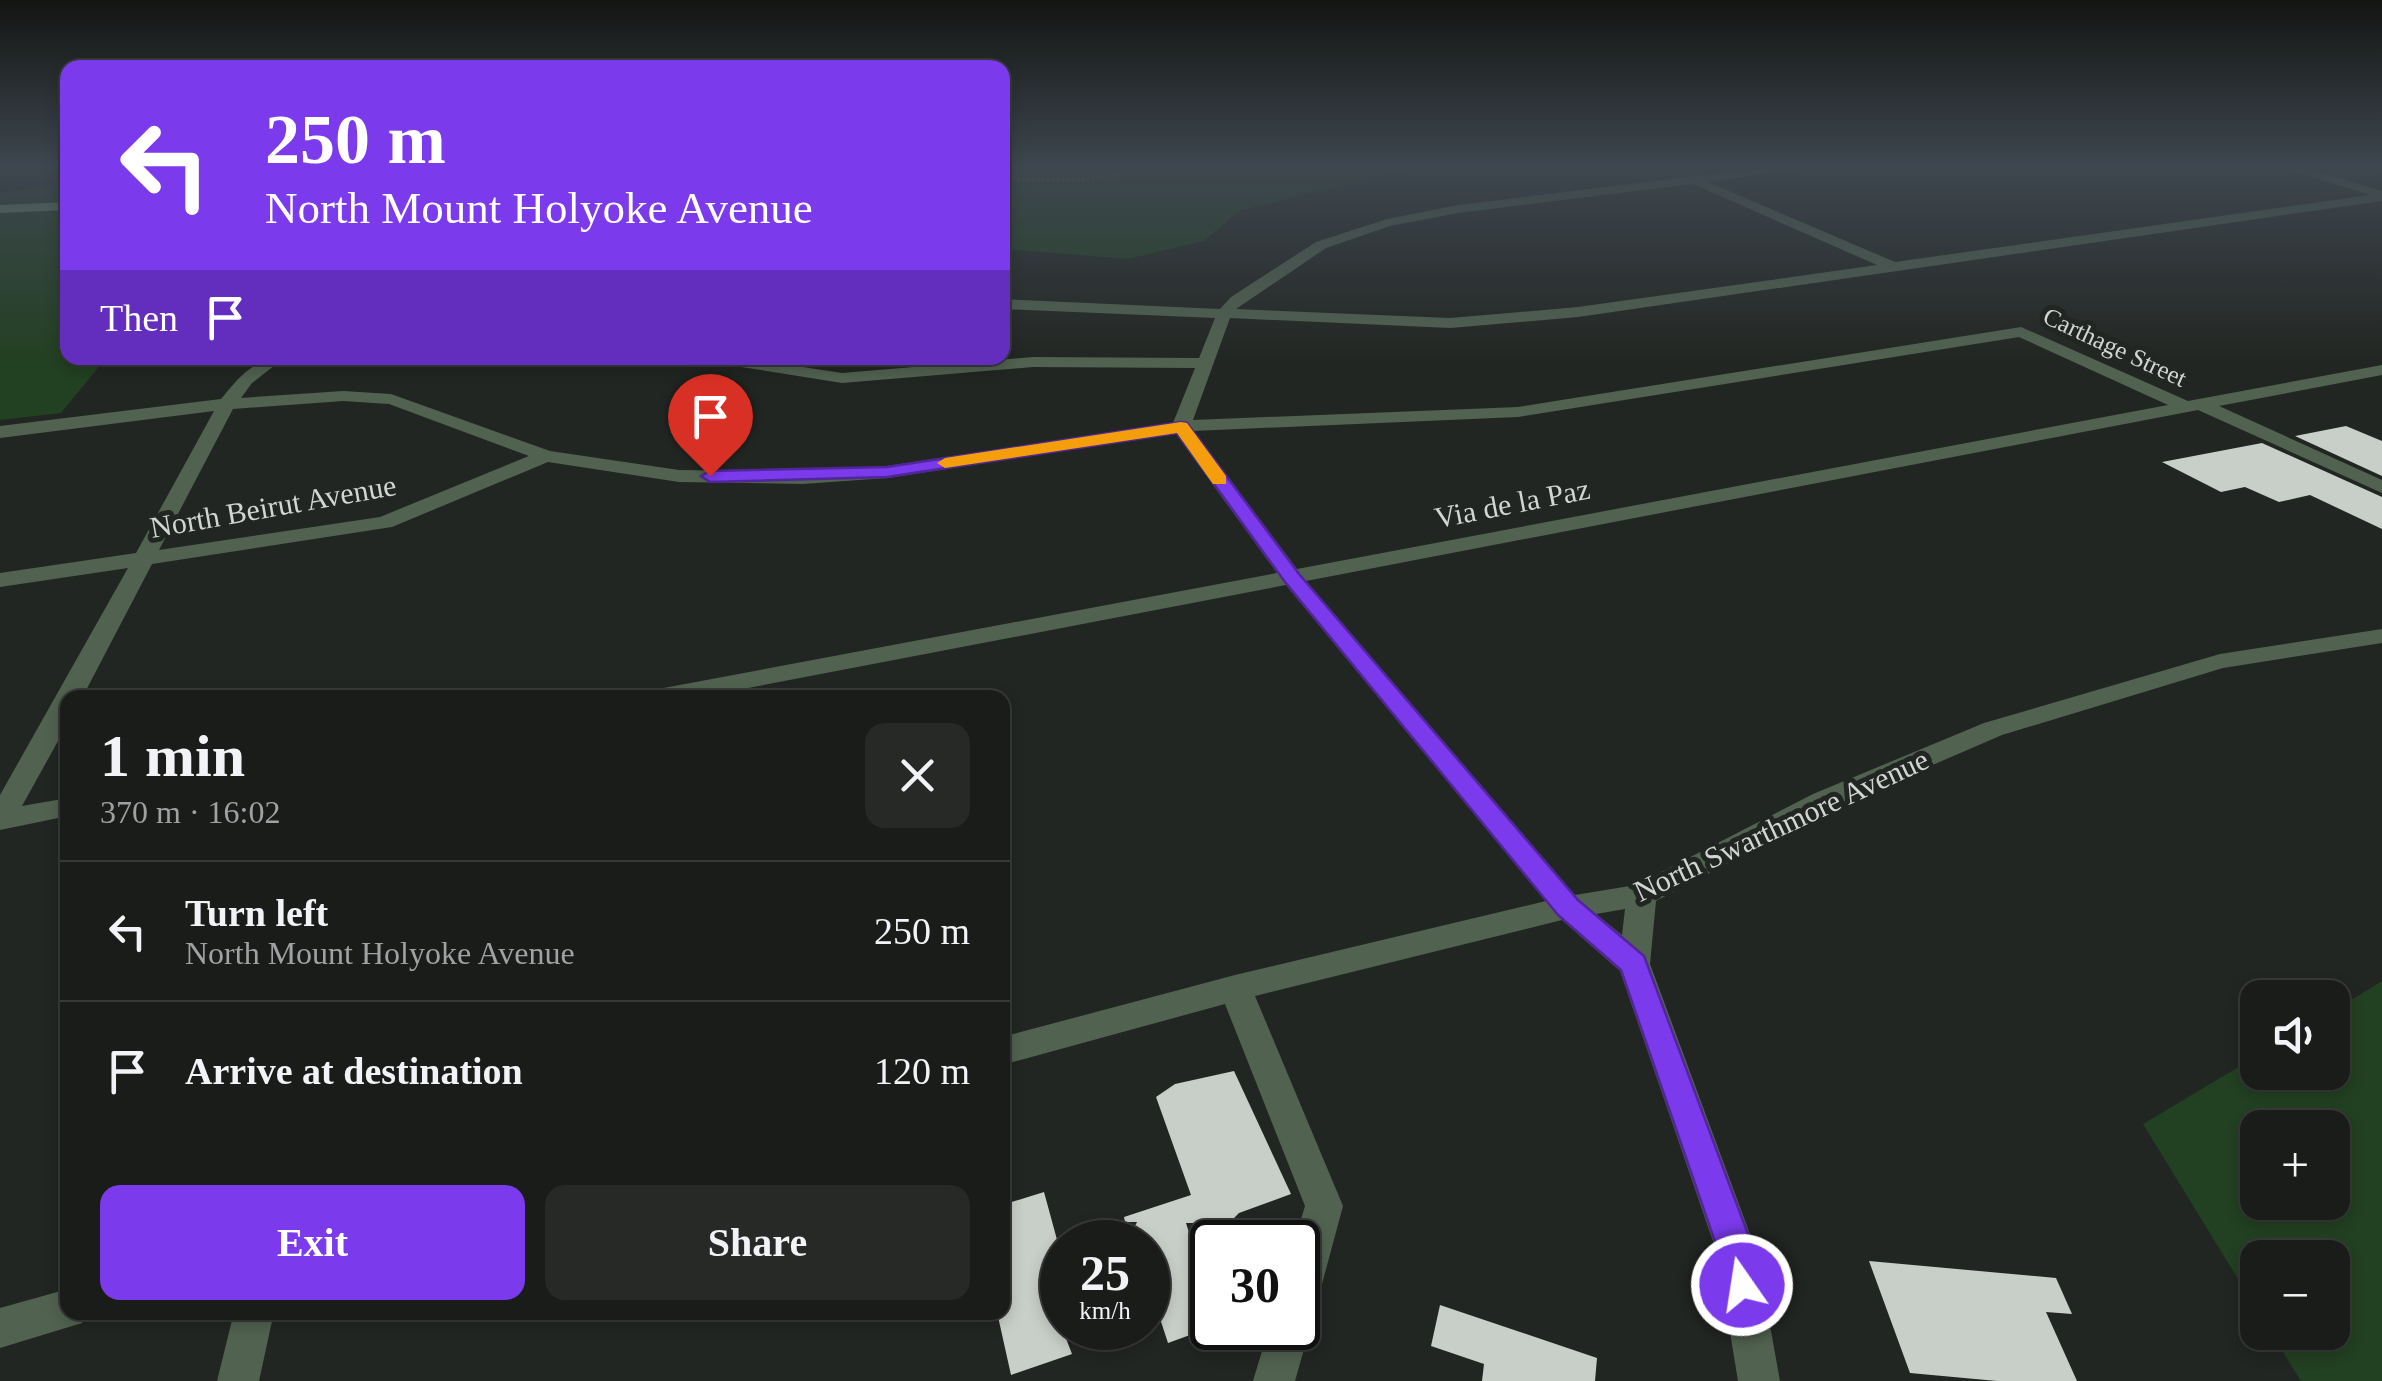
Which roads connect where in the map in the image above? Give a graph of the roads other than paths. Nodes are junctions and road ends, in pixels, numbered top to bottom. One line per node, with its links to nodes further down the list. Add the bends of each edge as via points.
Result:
1 (1359, 232): 6 (street, via 1322,245)
2 (1814, 232): 4 (street)
3 (2126, 232): 4 (street)
4 (1890, 266): 6 (street, via 1450,324)
5 (1010, 304): 6 (street)
6 (1224, 314): 7 (street)
7 (1206, 363): 8 (street); 15 (street)
8 (1010, 364)
9 (266, 365): 13 (street)
10 (760, 365): 11 (street, via 842,378)
11 (997, 365)
12 (2382, 370): 14 (street, Via de la Paz)
13 (227, 404): 16 (street); 17 (street, via 314,396 391,399); 19 (street)
14 (2195, 407): 15 (street, Carthage Street, via 2021,332 1518,412); 18 (street, Carthage Street); 20 (street, Via de la Paz)
15 (1181, 427): 17 (street, via 887,472 803,478 679,476); 20 (street)
16 (0, 432)
17 (546, 456): 19 (street, North Beirut Avenue, via 385,522)
18 (2382, 486)
19 (146, 559): 21 (street, North Beirut Avenue); 23 (street)
20 (1292, 578): 24 (street, Via de la Paz); 29 (street)
21 (0, 580)
22 (2382, 636): 28 (street, North Swarthmore Avenue, via 2220,662 1993,729 1823,801)
23 (72, 690)
24 (697, 690)
25 (60, 712): 27 (street)
26 (60, 809): 27 (street)
27 (0, 820)
28 (1642, 896): 29 (street, North Swarthmore Avenue); 30 (street)
29 (1568, 908): 30 (street); 31 (street, North Swarthmore Avenue)
30 (1634, 964): 40 (street, via 1737,1253)
31 (1235, 988): 32 (street, North Swarthmore Avenue); 33 (street, via 1324,1206)
32 (1010, 1049)
33 (1320, 1220)
34 (60, 1311): 36 (street)
35 (252, 1320): 38 (street)
36 (0, 1328)
37 (1283, 1350): 39 (street)
38 (238, 1381)
39 (1274, 1381)
40 (1758, 1381)

